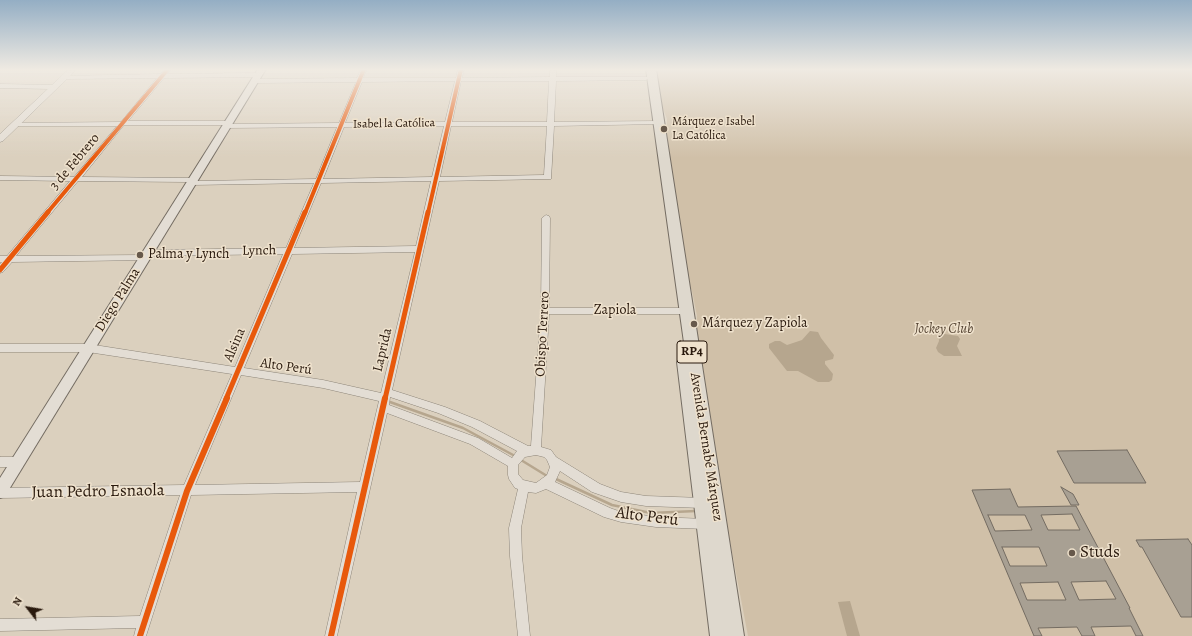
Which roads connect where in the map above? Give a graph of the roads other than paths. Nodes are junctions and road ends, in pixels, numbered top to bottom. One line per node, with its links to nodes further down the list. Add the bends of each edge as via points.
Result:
1 (41, 99): 10 (street)
2 (143, 99): 8 (street, 3 de Febrero)
3 (243, 99): 13 (main road, Diego Palma)
4 (352, 99): 14 (street, Alsina)
5 (455, 99): 11 (street, Laprida)
6 (552, 99): 12 (street)
7 (651, 99): 9 (main road, Avenida Bernabé Márquez / RP4)
8 (123, 123): 10 (street, Isabel la Católica); 13 (street, Isabel la Católica); 17 (street, 3 de Febrero)
9 (655, 123): 12 (street, Isabel la Católica); 28 (main road, Avenida Bernabé Márquez / RP4)
10 (16, 124): 15 (street)
11 (449, 124): 12 (street, Isabel la Católica); 14 (street, Isabel la Católica); 18 (street, Laprida)
12 (550, 124): 18 (street, via 548,177)
13 (227, 125): 14 (street, Isabel la Católica); 19 (main road, Diego Palma)
14 (341, 125): 20 (street, Alsina)
15 (0, 139)
16 (0, 178): 17 (street)
17 (78, 178): 19 (street); 26 (street, 3 de Febrero)
18 (435, 180): 20 (street); 22 (street, Laprida)
19 (192, 182): 20 (street); 24 (main road, Diego Palma)
20 (318, 182): 23 (street, Alsina)
21 (546, 218): 29 (street, Obispo Terrero)
22 (419, 249): 23 (street, Lynch); 33 (street, Laprida)
23 (288, 250): 24 (street, Lynch); 32 (street, Alsina)
24 (146, 256): 26 (street, Lynch); 31 (main road, Diego Palma)
25 (0, 259): 26 (street, Lynch)
26 (10, 259): 27 (street, 3 de Febrero)
27 (0, 270)
28 (682, 311): 29 (street, Zapiola); 44 (main road, Avenida Bernabé Márquez / RP4); 52 (main road, Avenida Bernabé Márquez / RP4)
29 (545, 312): 34 (street, Obispo Terrero)
30 (0, 348): 31 (street, Alto Perú)
31 (88, 348): 32 (street, Alto Perú); 37 (main road, Diego Palma)
32 (237, 372): 33 (street, Alto Perú, via 323,384); 42 (street, Alsina)
33 (385, 399): 34 (street, Alto Perú, via 441,410); 38 (street, Alto Perú, via 434,425 474,441); 41 (street, Laprida)
34 (532, 450): 35 (street, via 547,453); 38 (street, via 521,454)
35 (554, 461): 39 (street, via 554,473); 44 (street, Alto Perú, via 596,488 622,497 646,501)
36 (0, 462): 37 (street)
37 (18, 462): 43 (main road, Diego Palma)
38 (513, 464): 40 (street, via 515,480)
39 (546, 483): 40 (street, via 536,488); 45 (street, Alto Perú, via 621,517 656,522)
40 (524, 486): 50 (street, via 515,528)
41 (364, 487): 42 (street, Juan Pedro Esnaola); 49 (street, Laprida)
42 (187, 491): 43 (street, Juan Pedro Esnaola); 46 (street, Alsina)
43 (0, 492)
44 (702, 503): 45 (main road, Avenida Bernabé Márquez / RP4)
45 (706, 524): 51 (main road, Avenida Bernabé Márquez / RP4)
46 (145, 622): 47 (street); 48 (street, Alsina)
47 (0, 625)
48 (140, 636)
49 (331, 636)
50 (524, 636)
51 (720, 636)
52 (734, 636)

